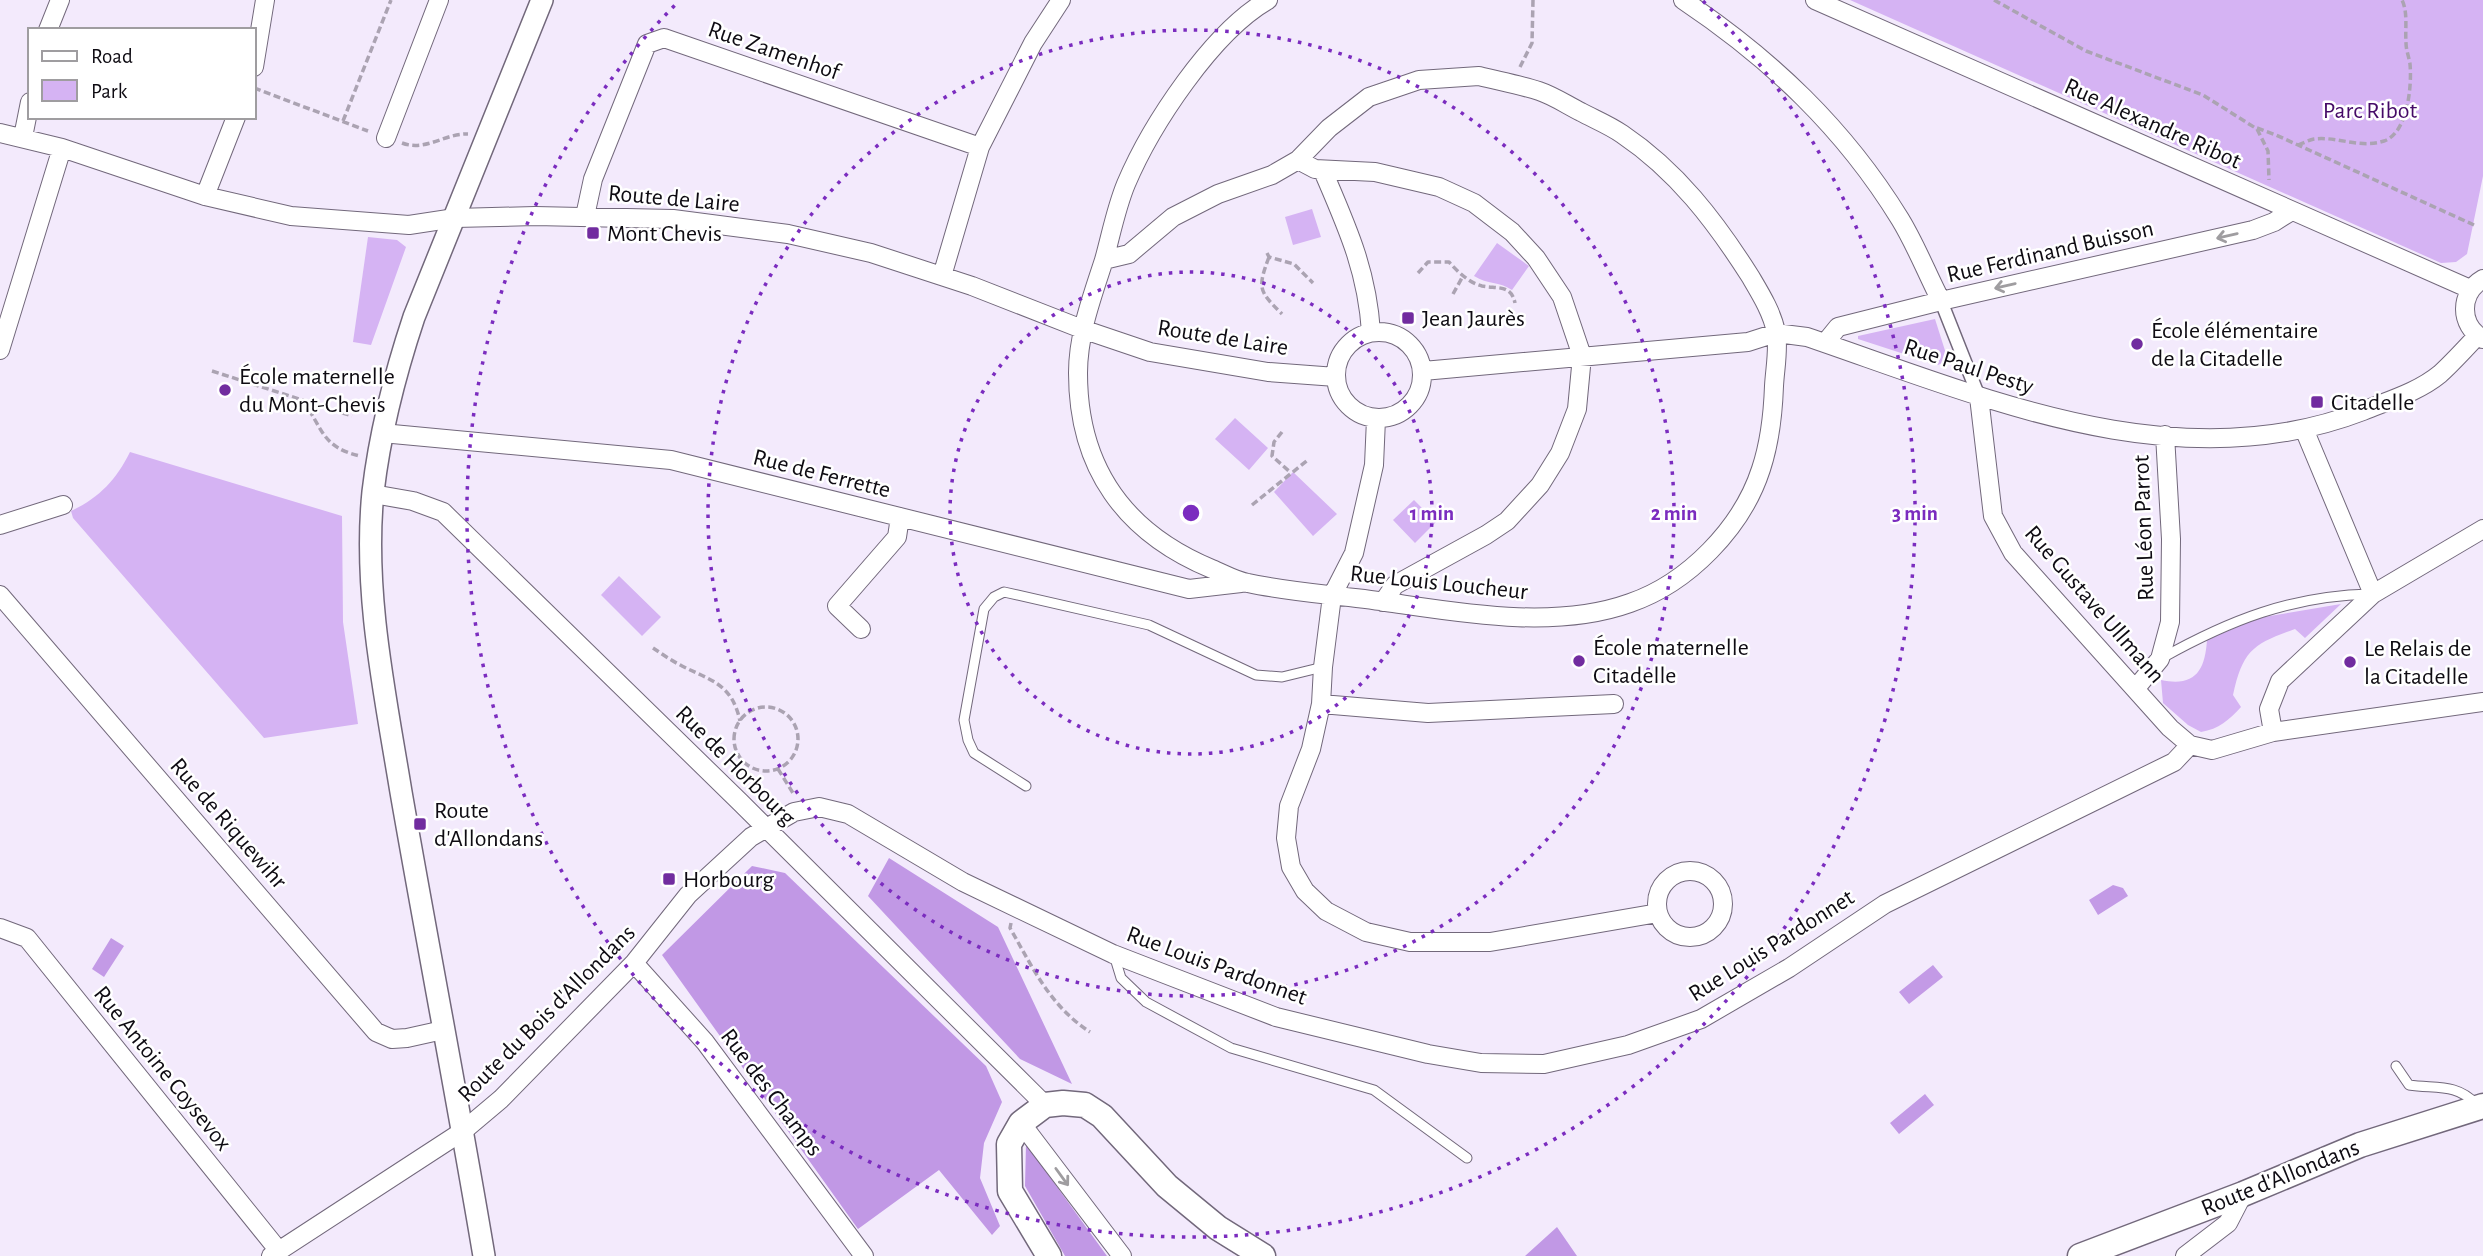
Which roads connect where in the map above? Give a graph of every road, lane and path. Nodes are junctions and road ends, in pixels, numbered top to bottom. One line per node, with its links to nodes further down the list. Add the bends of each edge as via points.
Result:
1 (60, 0): 13 (street)
2 (265, 0): 14 (street)
3 (391, 0): 18 (path)
4 (439, 0): 22 (street)
5 (542, 0): 32 (street)
6 (1061, 0): 24 (street, via 1033,43)
7 (1268, 0): 34 (street, Rue Louis Loucheur, via 1253,9 1196,66 1153,132 1126,185)
8 (1533, 0): 15 (path, via 1532,43)
9 (1683, 0): 41 (street, via 1764,59 1832,126 1902,222)
10 (1815, 0): 29 (street, Rue Alexandre Ribot)
11 (1994, 0): 19 (path, via 2086,51 2203,95)
12 (2402, 0): 23 (path, via 2410,66 2408,103 2401,125 2382,142 2365,145 2314,139)
13 (49, 28)
14 (256, 55)
15 (1511, 84): 26 (street, via 1479,76 1419,80 1369,97); 46 (street, via 1541,92 1621,133 1673,174 1715,221 1765,303)
16 (28, 112): 21 (street)
17 (235, 119): 28 (street)
18 (343, 121)
19 (2255, 128): 23 (path); 29 (path, via 2270,168)
20 (0, 133): 21 (street, Route de Laire)
21 (23, 137): 25 (street, Route de Laire)
22 (386, 138)
23 (2298, 145): 33 (path)
24 (980, 146): 31 (street, Rue Zamenhof, via 664,38 647,44 593,179); 36 (street)
25 (62, 148): 28 (street, Route de Laire); 49 (street)
26 (1298, 160): 27 (street); 34 (street, via 1173,217 1129,254)
27 (1323, 171): 45 (street, via 1353,242 1369,297); 50 (street, via 1375,172 1439,187 1474,203 1512,232 1536,258 1562,297)
28 (205, 196): 32 (street, Route de Laire, via 291,216 409,225)
29 (2267, 200): 30 (street, Rue Alexandre Ribot)
30 (2290, 212): 39 (street, Rue Alexandre Ribot); 41 (street, Rue Ferdinand Buisson, one-way to 41, via 2253,230)
31 (584, 216): 32 (street, Route de Laire); 36 (street, Route de Laire, via 673,219 788,234 871,253)
32 (455, 218): 60 (street, via 396,371)
33 (2474, 225)
34 (1104, 261): 44 (street, Rue Louis Loucheur)
35 (1418, 273): 37 (path, via 1428,262 1441,261)
36 (942, 276): 44 (street, Route de Laire)
37 (1463, 276): 40 (path); 42 (path, via 1481,286 1503,287)
38 (1313, 282): 43 (path, via 1294,264 1268,255 1261,289)
39 (2477, 284): 47 (street, via 2464,309 2466,320)
40 (1453, 294)
41 (1941, 301): 48 (street, Rue Ferdinand Buisson, via 1838,327); 54 (street)
42 (1515, 303)
43 (1282, 314)
44 (1082, 329): 53 (street, Route de Laire, via 1150,352 1268,372); 71 (street, Rue Louis Loucheur, via 1078,372 1083,429 1098,474 1151,536 1190,560)
45 (1371, 332): 52 (street, via 1400,336 1419,357); 53 (street, via 1342,353)
46 (1776, 333): 48 (street, Rue Paul Pesty); 50 (street, Rue Paul Pesty, via 1748,342); 75 (street, Rue Louis Loucheur, via 1772,419 1761,471 1717,544 1676,581 1632,603 1589,614 1508,618)
47 (2480, 338): 58 (street, Rue Paul Pesty, via 2414,391)
48 (1825, 343): 54 (street, Rue Paul Pesty)
49 (0, 350)
50 (1582, 356): 52 (street, Rue Paul Pesty); 75 (street, via 1577,410 1541,485 1507,521 1395,584)
51 (212, 371): 55 (path)
52 (1423, 371): 57 (street, via 1422,386 1405,411)
53 (1336, 377): 57 (street, via 1344,401)
54 (1979, 397): 61 (street, Rue Paul Pesty, via 2099,428); 80 (street, Rue Gustave Ullmann, via 1993,516 2008,544)
55 (301, 399): 56 (path); 63 (path, via 330,442 348,453)
56 (352, 416)
57 (1376, 419): 74 (street, via 1374,465 1354,553)
58 (2304, 429): 61 (street, Rue Paul Pesty, via 2218,439); 72 (street)
59 (1282, 432): 64 (path, via 1273,442 1272,456)
60 (382, 433): 63 (street); 68 (street, Rue de Ferrette, via 671,460)
61 (2165, 435): 78 (street, Rue Léon Parrot, via 2170,622)
62 (1309, 458): 64 (path)
63 (378, 460): 65 (street)
64 (1290, 472): 67 (path)
65 (373, 494): 90 (street, Rue de Horbourg, via 443,512); 96 (street, via 371,581 383,680)
66 (63, 505): 69 (street)
67 (1252, 505)
68 (900, 517): 71 (street, Rue de Ferrette, via 1189,589); 76 (street, via 897,537 836,606)
69 (0, 525)
70 (2483, 529): 72 (street)
71 (1244, 583): 74 (street, Rue Louis Loucheur)
72 (2373, 594): 78 (lane, Rue Léon Parrot, via 2339,595 2274,608 2225,624); 85 (street, via 2280,681 2269,709)
73 (0, 595): 96 (street, Rue de Riquewihr, via 376,1032 392,1039)
74 (1332, 596): 75 (street, Rue Louis Loucheur); 79 (street)
75 (1383, 602)
76 (861, 629)
77 (653, 649): 84 (path, via 715,680 737,707)
78 (2160, 659): 80 (street, Rue Léon Parrot)
79 (1323, 667): 82 (street); 88 (lane, via 1282,677 1256,675 1149,625 1004,592 984,610 964,720 974,753)
80 (2136, 688): 86 (street, Rue Gustave Ullmann)
81 (2483, 702): 85 (street)
82 (1321, 704): 83 (street, via 1428,713); 92 (street, via 1311,749 1289,806 1286,838 1291,867 1305,891 1326,911 1366,932 1410,942 1490,942)
83 (1614, 704)
84 (740, 721): 87 (path, via 734,741 741,759 758,770); 87 (path, via 766,707 794,722 798,744 788,763)
85 (2273, 732): 86 (street, via 2212,750)
86 (2190, 745): 94 (street, Rue Louis Pardonnet, via 2174,762 1885,904 1701,1019 1628,1045 1544,1064 1467,1061 1276,1017)
87 (778, 769): 89 (path)
88 (1026, 786)
89 (794, 795)
90 (765, 827): 91 (street, Rue Louis Pardonnet, via 794,812 819,807 848,814); 95 (street, Route du Bois d'Allondans, via 688,895); 99 (street, Rue de Horbourg)
91 (1013, 906): 94 (street, Rue Louis Pardonnet); 97 (path, via 1010,928 1054,1002)
92 (1658, 913)
93 (0, 928): 105 (street, Rue Antoine Coysevox, via 27,938)
94 (1113, 954): 103 (lane, via 1121,978 1146,1002 1231,1048 1374,1090)
95 (634, 963): 102 (street, Route du Bois d'Allondans, via 501,1099); 107 (street, Rue des Champs, via 705,1042)
96 (443, 1030): 102 (street)
97 (1090, 1032)
98 (2396, 1066): 100 (lane, via 2409,1085 2451,1088)
99 (1045, 1105): 101 (main road); 110 (main road, via 1085,1105 1102,1116 1167,1186 1218,1228)
100 (2481, 1106): 104 (main road, Route d'Allondans, via 2360,1145)
101 (1021, 1123): 108 (main road, via 1009,1144 1010,1191); 109 (street, one-way to 109)
102 (463, 1131): 105 (street, Route du Bois d'Allondans); 106 (street)
103 (1467, 1158)
104 (2243, 1194): 111 (main road, Route d'Allondans); 112 (street, via 2228,1223)
105 (275, 1253)
106 (484, 1256)
107 (864, 1256)
108 (1049, 1256)
109 (1122, 1256)
110 (1263, 1256)
111 (2080, 1256)
112 (2185, 1256)

